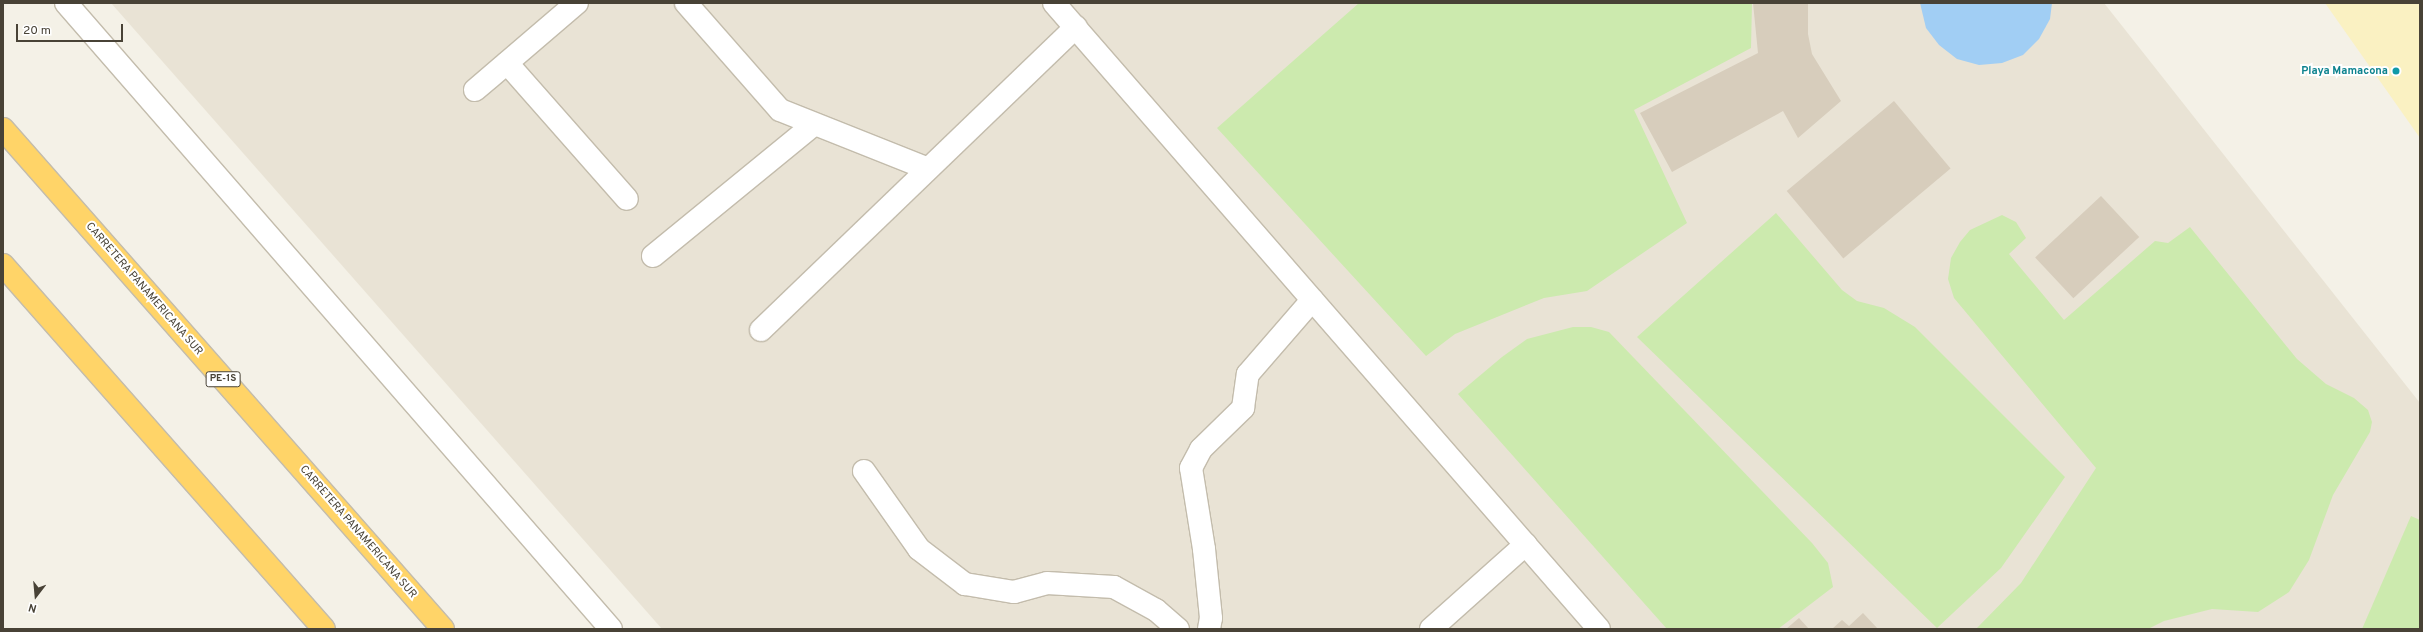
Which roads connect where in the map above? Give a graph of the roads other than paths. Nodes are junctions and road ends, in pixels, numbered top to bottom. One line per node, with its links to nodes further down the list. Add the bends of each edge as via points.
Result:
1 (66, 3): 20 (street)
2 (577, 3): 6 (street)
3 (686, 3): 8 (street, via 780,110)
4 (1054, 3): 5 (street)
5 (1076, 27): 10 (street); 14 (street)
6 (507, 63): 7 (street); 11 (street)
7 (475, 90)
8 (813, 125): 10 (street); 12 (street)
9 (3, 129): 19 (highway, CARRETERA PANAMERICANA SUR / PE-1S)
10 (928, 169): 15 (street)
11 (627, 198)
12 (654, 256)
13 (3, 265): 18 (highway)
14 (1312, 300): 17 (street); 22 (street, via 1248,374 1243,408 1201,449 1191,468 1204,549)
15 (761, 330)
16 (864, 471): 21 (street, via 919,550 965,584 1014,592 1047,583 1114,587 1156,610)
17 (1526, 544): 23 (street); 24 (street)
18 (324, 629)
19 (443, 629)
20 (611, 629)
21 (1178, 629)
22 (1210, 629)
23 (1431, 629)
24 (1599, 629)

